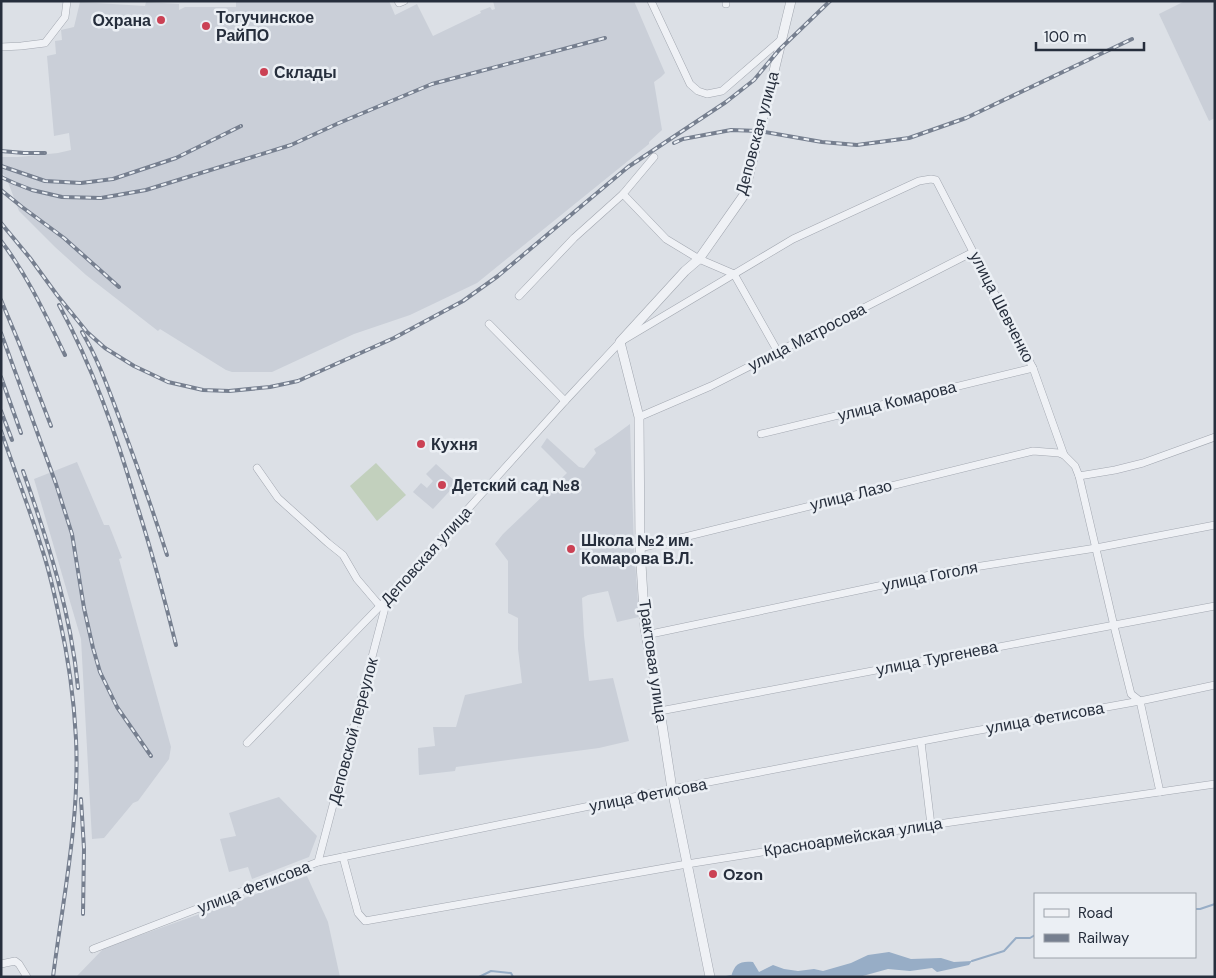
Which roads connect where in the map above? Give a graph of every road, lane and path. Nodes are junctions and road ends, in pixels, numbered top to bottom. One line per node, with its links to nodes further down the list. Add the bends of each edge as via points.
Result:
1 (67, 1): 5 (street, via 65,16 45,43)
2 (652, 1): 4 (street, via 690,84 707,94 722,91)
3 (791, 1): 4 (street, Деповская улица)
4 (782, 39): 10 (street, Деповская улица, via 744,195)
5 (1, 47)
6 (654, 157): 8 (street)
7 (919, 182): 9 (street, улица Шевченко, via 936,180); 11 (street, Деповская улица, via 793,239)
8 (623, 194): 10 (street, via 666,239); 12 (street, via 574,238)
9 (973, 252): 15 (street, улица Матросова); 16 (street, улица Шевченко)
10 (699, 258): 11 (street); 14 (street, Деповская улица)
11 (734, 274): 14 (street, Деповская улица); 15 (street)
12 (518, 296)
13 (489, 324): 17 (street)
14 (620, 342): 17 (street, Деповская улица); 18 (street, Трактовая улица)
15 (778, 352): 18 (street, улица Матросова)
16 (1033, 368): 19 (street, улица Комарова); 21 (street, улица Шевченко)
17 (564, 401): 27 (street, Деповская улица)
18 (639, 417): 25 (street, Трактовая улица)
19 (761, 434)
20 (1215, 437): 23 (street, via 1143,463)
21 (1064, 455): 23 (street, улица Шевченко); 25 (street, улица Лазо, via 1033,451)
22 (257, 468): 28 (street, via 278,498 343,555 357,579)
23 (1079, 476): 26 (street)
24 (1215, 525): 26 (street, улица Гоголя)
25 (640, 548): 31 (street, Трактовая улица)
26 (1096, 548): 30 (street); 31 (street, улица Гоголя, via 949,571)
27 (387, 599): 28 (street, Деповская улица); 42 (street, Деповской переулок)
28 (380, 606): 36 (street, Деповская улица)
29 (1215, 606): 30 (street, улица Тургенева)
30 (1114, 626): 33 (street, via 1131,694); 34 (street, улица Тургенева)
31 (646, 635): 34 (street, Трактовая улица)
32 (1215, 685): 33 (street, улица Фетисова)
33 (1140, 701): 35 (street, улица Фетисова); 39 (street)
34 (660, 711): 38 (street, Трактовая улица)
35 (921, 742): 38 (street, улица Фетисова); 40 (street)
36 (247, 743)
37 (1215, 784): 39 (street, Красноармейская улица)
38 (672, 790): 41 (street, улица Фетисова); 43 (street, Трактовая улица)
39 (1160, 792): 40 (street, Красноармейская улица)
40 (931, 825): 43 (street, Красноармейская улица)
41 (344, 857): 42 (street, улица Фетисова); 43 (street, Красноармейская улица, via 358,913 365,921)
42 (318, 862): 44 (street, улица Фетисова)
43 (687, 864): 47 (street, Трактовая улица)
44 (92, 949)
45 (2, 962): 46 (street, via 15,961)
46 (27, 977)
47 (710, 977)

